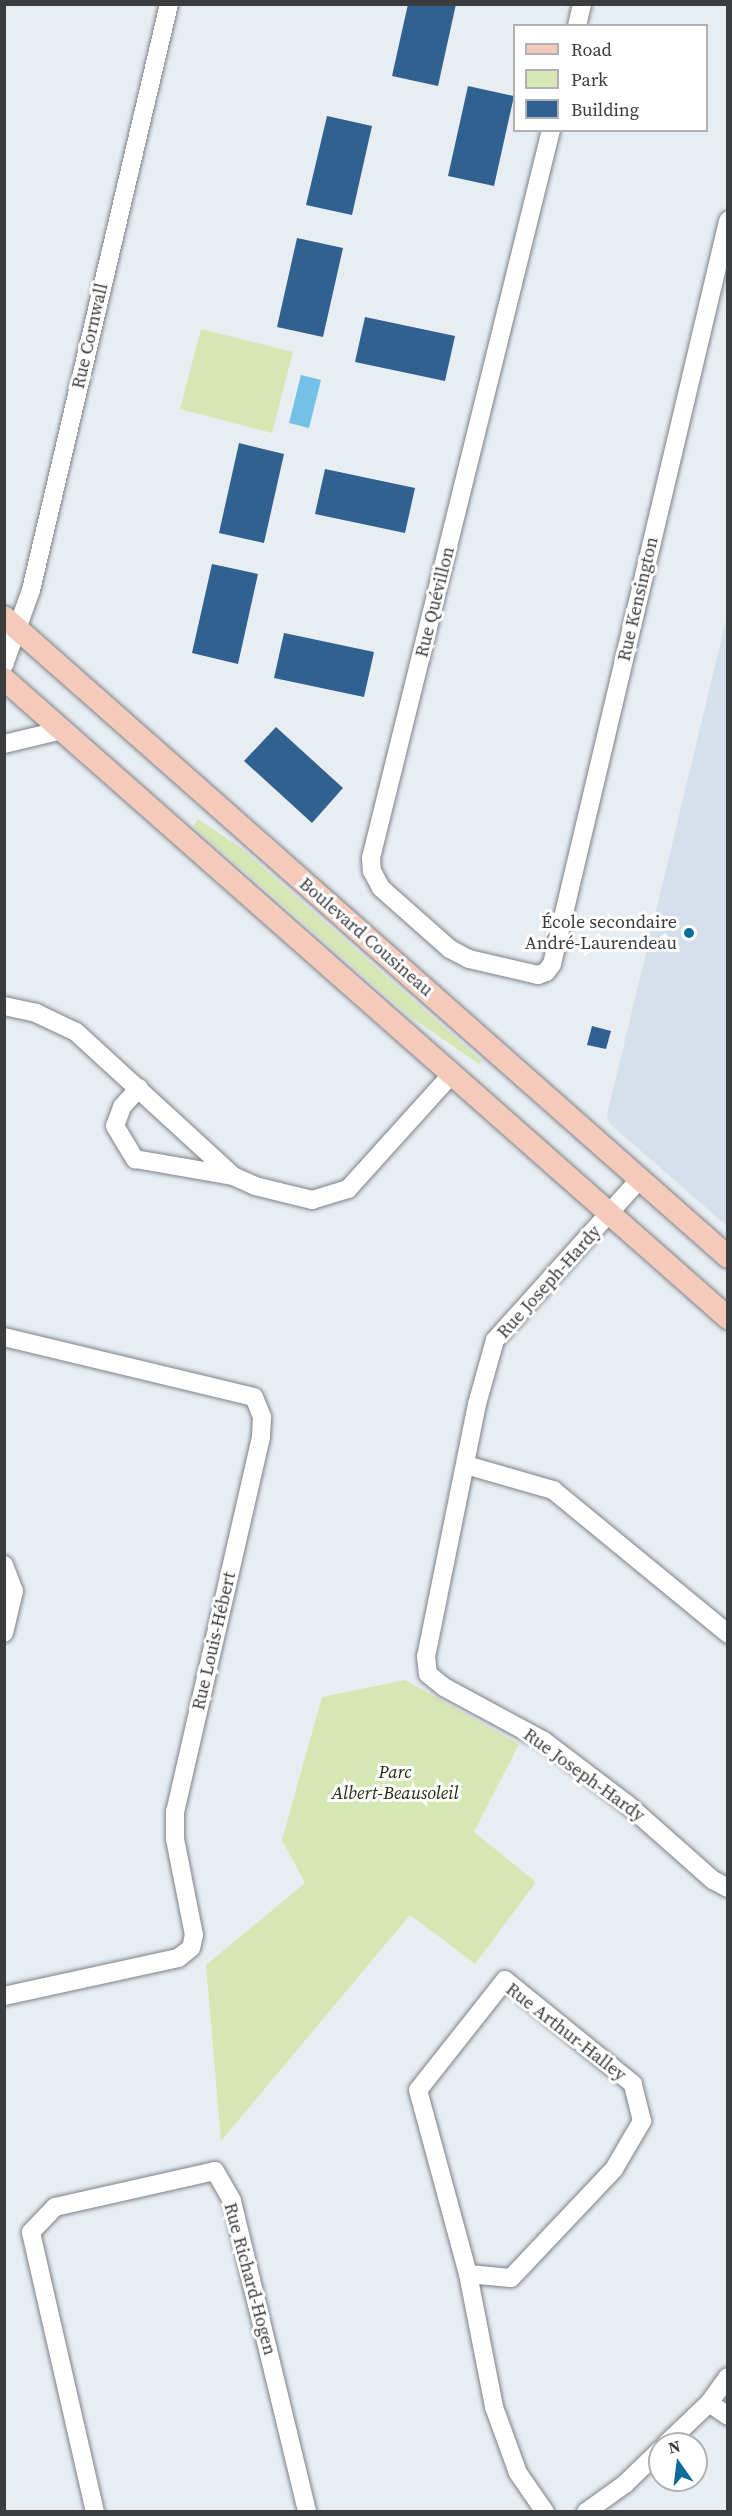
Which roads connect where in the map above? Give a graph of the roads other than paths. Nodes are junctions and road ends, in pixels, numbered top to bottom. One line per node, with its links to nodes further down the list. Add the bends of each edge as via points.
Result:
1 (169, 4): 6 (street, Rue Cornwall, via 46,527)
2 (582, 4): 3 (street)
3 (577, 24)
4 (551, 132): 11 (street, Rue Quévillon, via 371,864 381,888 458,954)
5 (728, 221): 11 (street, Rue Kensington, via 554,958)
6 (11, 623): 7 (street, Rue Cornwall); 16 (main road, Boulevard Cousineau)
7 (4, 665)
8 (4, 679): 9 (main road)
9 (63, 730): 10 (street); 13 (main road)
10 (4, 744)
11 (543, 974)
12 (4, 1006): 14 (street, via 36,1013 76,1032)
13 (452, 1074): 15 (street, via 348,1189 312,1200 255,1186); 17 (main road)
14 (139, 1088): 15 (street); 15 (street, via 122,1107 115,1126 135,1159)
15 (233, 1176)
16 (639, 1180): 17 (street, Rue Joseph-Hardy); 18 (main road, Boulevard Cousineau)
17 (610, 1214): 19 (main road); 21 (street, Rue Joseph-Hardy, via 495,1340)
18 (728, 1257)
19 (728, 1318)
20 (4, 1337): 26 (street, Rue Louis-Hébert, via 254,1397 262,1417 261,1437 175,1811 176,1839 194,1935 191,1948 178,1958)
21 (466, 1465): 24 (street, via 553,1491); 25 (street, Rue Joseph-Hardy, via 426,1656 428,1674 444,1687 544,1741 627,1803 713,1880)
22 (4, 1565): 23 (street, via 14,1591)
23 (4, 1633)
24 (728, 1634)
25 (728, 1888)
26 (4, 1996)
27 (468, 2274): 27 (street, Rue Arthur-Halley, via 418,2090 505,1980 633,2084 642,2121 614,2169 511,2278); 35 (street, Rue Arthur-Halley, via 494,2407 518,2473)
28 (728, 2377): 29 (street)
29 (709, 2403): 30 (street); 31 (street)
30 (728, 2416)
31 (679, 2432)
32 (648, 2462): 36 (street, via 625,2484)
33 (95, 2511): 34 (street, Rue Richard-Hogen, via 31,2232 55,2207 215,2171 232,2201)
34 (308, 2511)
35 (545, 2511)
36 (586, 2511)

